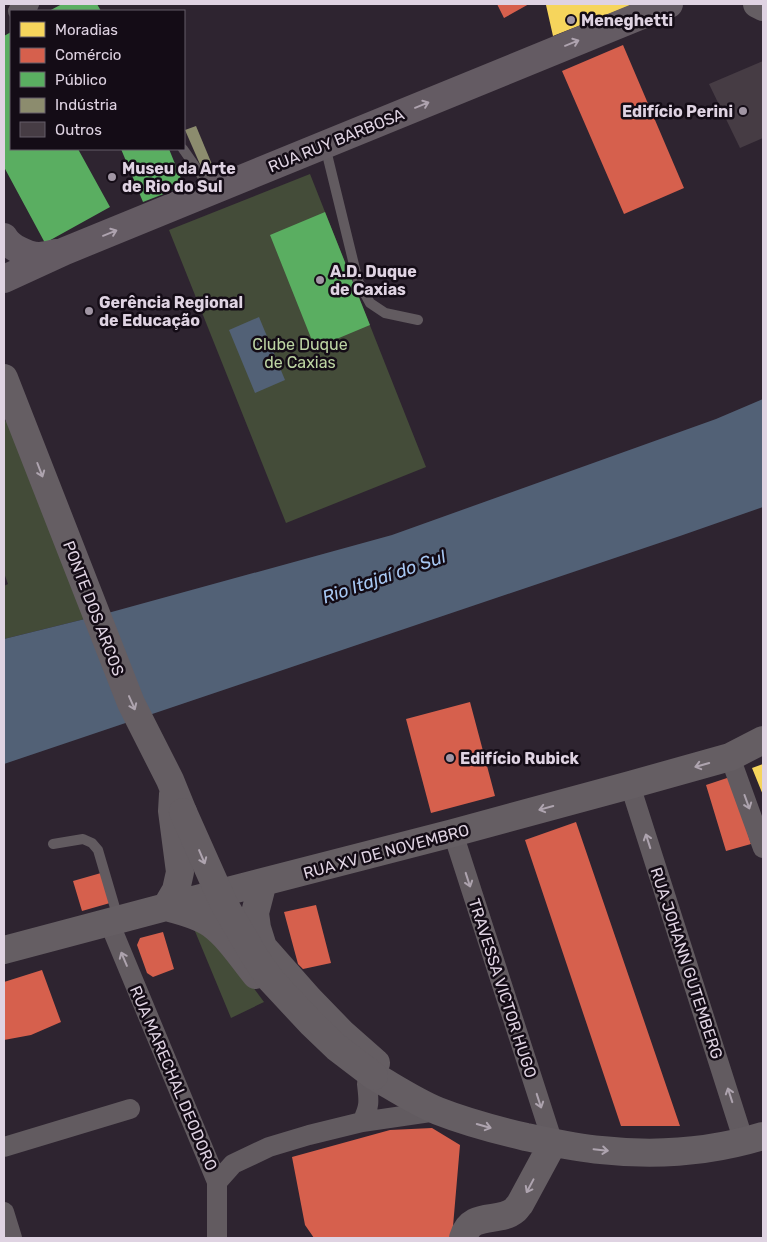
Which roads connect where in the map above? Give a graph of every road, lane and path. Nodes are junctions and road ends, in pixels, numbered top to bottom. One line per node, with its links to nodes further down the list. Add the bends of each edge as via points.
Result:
1 (668, 4): 4 (main road, RUA RUY BARBOSA, one-way to 1)
2 (758, 4): 3 (main road)
3 (763, 7)
4 (325, 145): 6 (main road, RUA RUY BARBOSA); 11 (lane, via 358,281 370,303 385,313)
5 (184, 150): 6 (lane)
6 (212, 191): 8 (main road, RUA RUY BARBOSA, one-way to 6)
7 (4, 237): 8 (main road, via 19,251)
8 (52, 254): 9 (main road); 10 (main road, RUA RUY BARBOSA)
9 (4, 260)
10 (4, 279)
11 (418, 320)
12 (4, 378): 16 (main road, PONTE DOS ARCOS, one-way to 16, via 131,703)
13 (763, 740): 14 (main road, RUA XV DE NOVEMBRO)
14 (730, 757): 15 (main road, RUA XV DE NOVEMBRO, one-way to 15); 19 (street, one-way to 19)
15 (630, 785): 17 (main road, RUA XV DE NOVEMBRO, one-way to 17); 32 (street, RUA JOHANN GUTEMBERG, one-way to 15)
16 (175, 793): 21 (main road, via 172,811 180,872 176,890); 28 (main road, PONTE DOS ARCOS, one-way to 28, bridge, via 224,904 255,957 271,980 318,1030)
17 (453, 833): 20 (main road, RUA XV DE NOVEMBRO); 33 (street, TRAVESSA VICTOR HUGO, one-way to 33)
18 (53, 844): 22 (lane, via 83,839 98,850)
19 (763, 848)
20 (262, 882): 21 (main road, RUA XV DE NOVEMBRO); 24 (main road, via 255,913)
21 (166, 907): 22 (main road, RUA XV DE NOVEMBRO); 23 (main road, via 199,918)
22 (114, 921): 25 (main road, RUA XV DE NOVEMBRO); 35 (street, RUA MARECHAL DEODORO, one-way to 22)
23 (226, 938): 24 (main road); 27 (main road)
24 (263, 946): 26 (main road)
25 (4, 950)
26 (287, 974): 27 (main road); 29 (main road, via 342,1033)
27 (295, 1022): 28 (main road, via 342,1066)
28 (371, 1080): 29 (main road); 31 (street, via 368,1110)
29 (429, 1107): 31 (street); 33 (main road, one-way to 33, via 468,1122)
30 (130, 1109): 34 (street)
31 (362, 1122): 35 (street, via 269,1147 233,1164)
32 (754, 1139): 33 (main road, one-way to 32, via 657,1153 704,1149)
33 (553, 1143): 39 (main road, one-way to 39, via 514,1211 481,1219 470,1225)
34 (4, 1147)
35 (217, 1182): 38 (street, RUA MARECHAL DEODORO)
36 (4, 1212): 37 (street)
37 (12, 1238)
38 (217, 1238)
39 (463, 1238)

